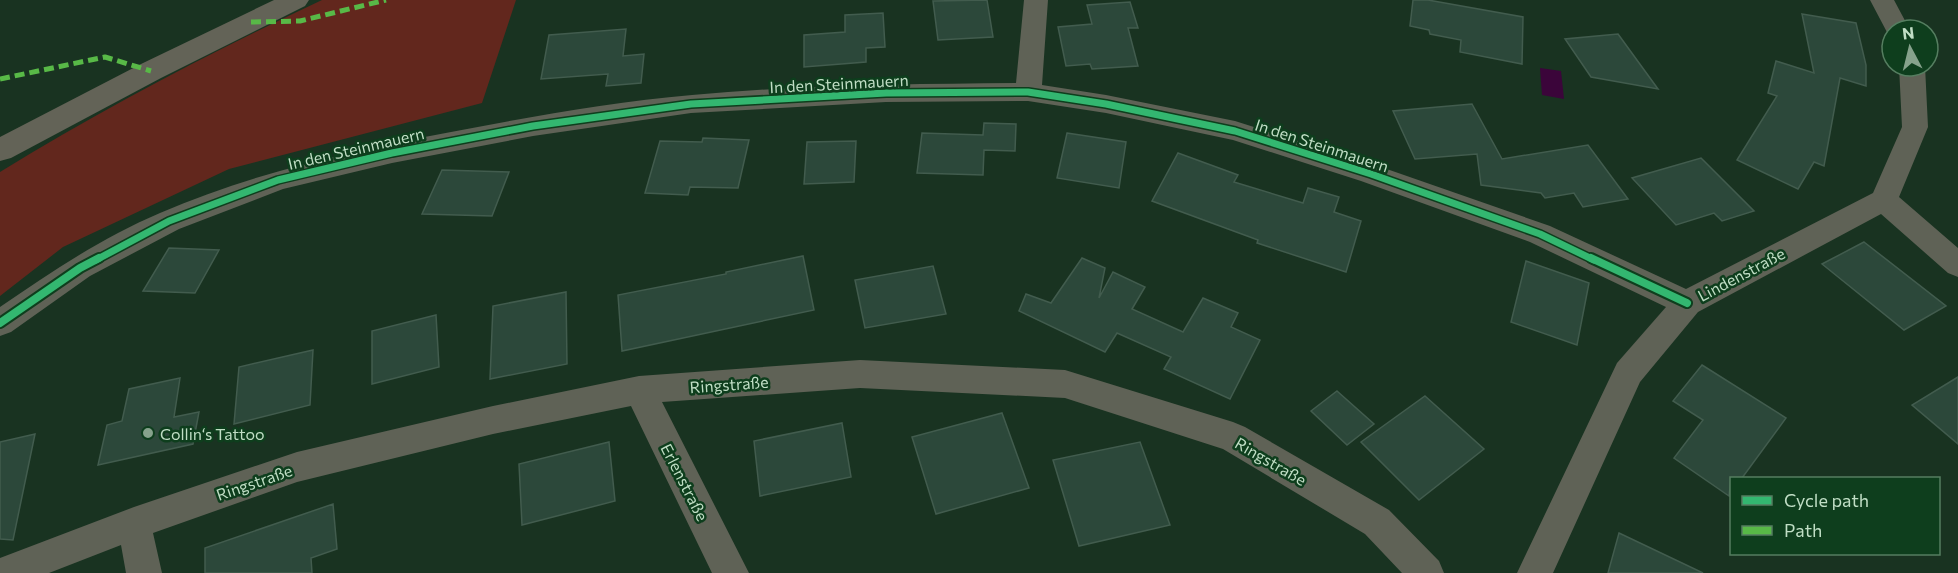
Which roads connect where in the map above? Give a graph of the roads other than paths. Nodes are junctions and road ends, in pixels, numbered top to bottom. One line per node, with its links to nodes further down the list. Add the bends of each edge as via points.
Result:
1 (296, 0): 7 (main road)
2 (1036, 0): 6 (street)
3 (1882, 0): 4 (street)
4 (1892, 18)
5 (1913, 78): 8 (street, via 1915,127)
6 (1028, 92): 10 (street, In den Steinmauern, via 1235,131 1360,170 1540,234); 11 (street, In den Steinmauern, via 886,93 691,104 532,126 392,153 278,180 169,221 80,268)
7 (0, 150)
8 (1884, 200): 9 (street); 10 (street, Lindenstraße)
9 (1958, 265)
10 (1687, 303): 18 (street, Lindenstraße, via 1629,374)
11 (0, 323)
12 (639, 390): 13 (street, Ringstraße, via 297,466); 16 (street, Erlenstraße); 17 (street, Ringstraße, via 860,374 1065,384 1233,437 1377,522)
13 (134, 523): 14 (street, Ringstraße); 15 (street)
14 (5, 573)
15 (144, 573)
16 (731, 573)
17 (1426, 573)
18 (1535, 573)

